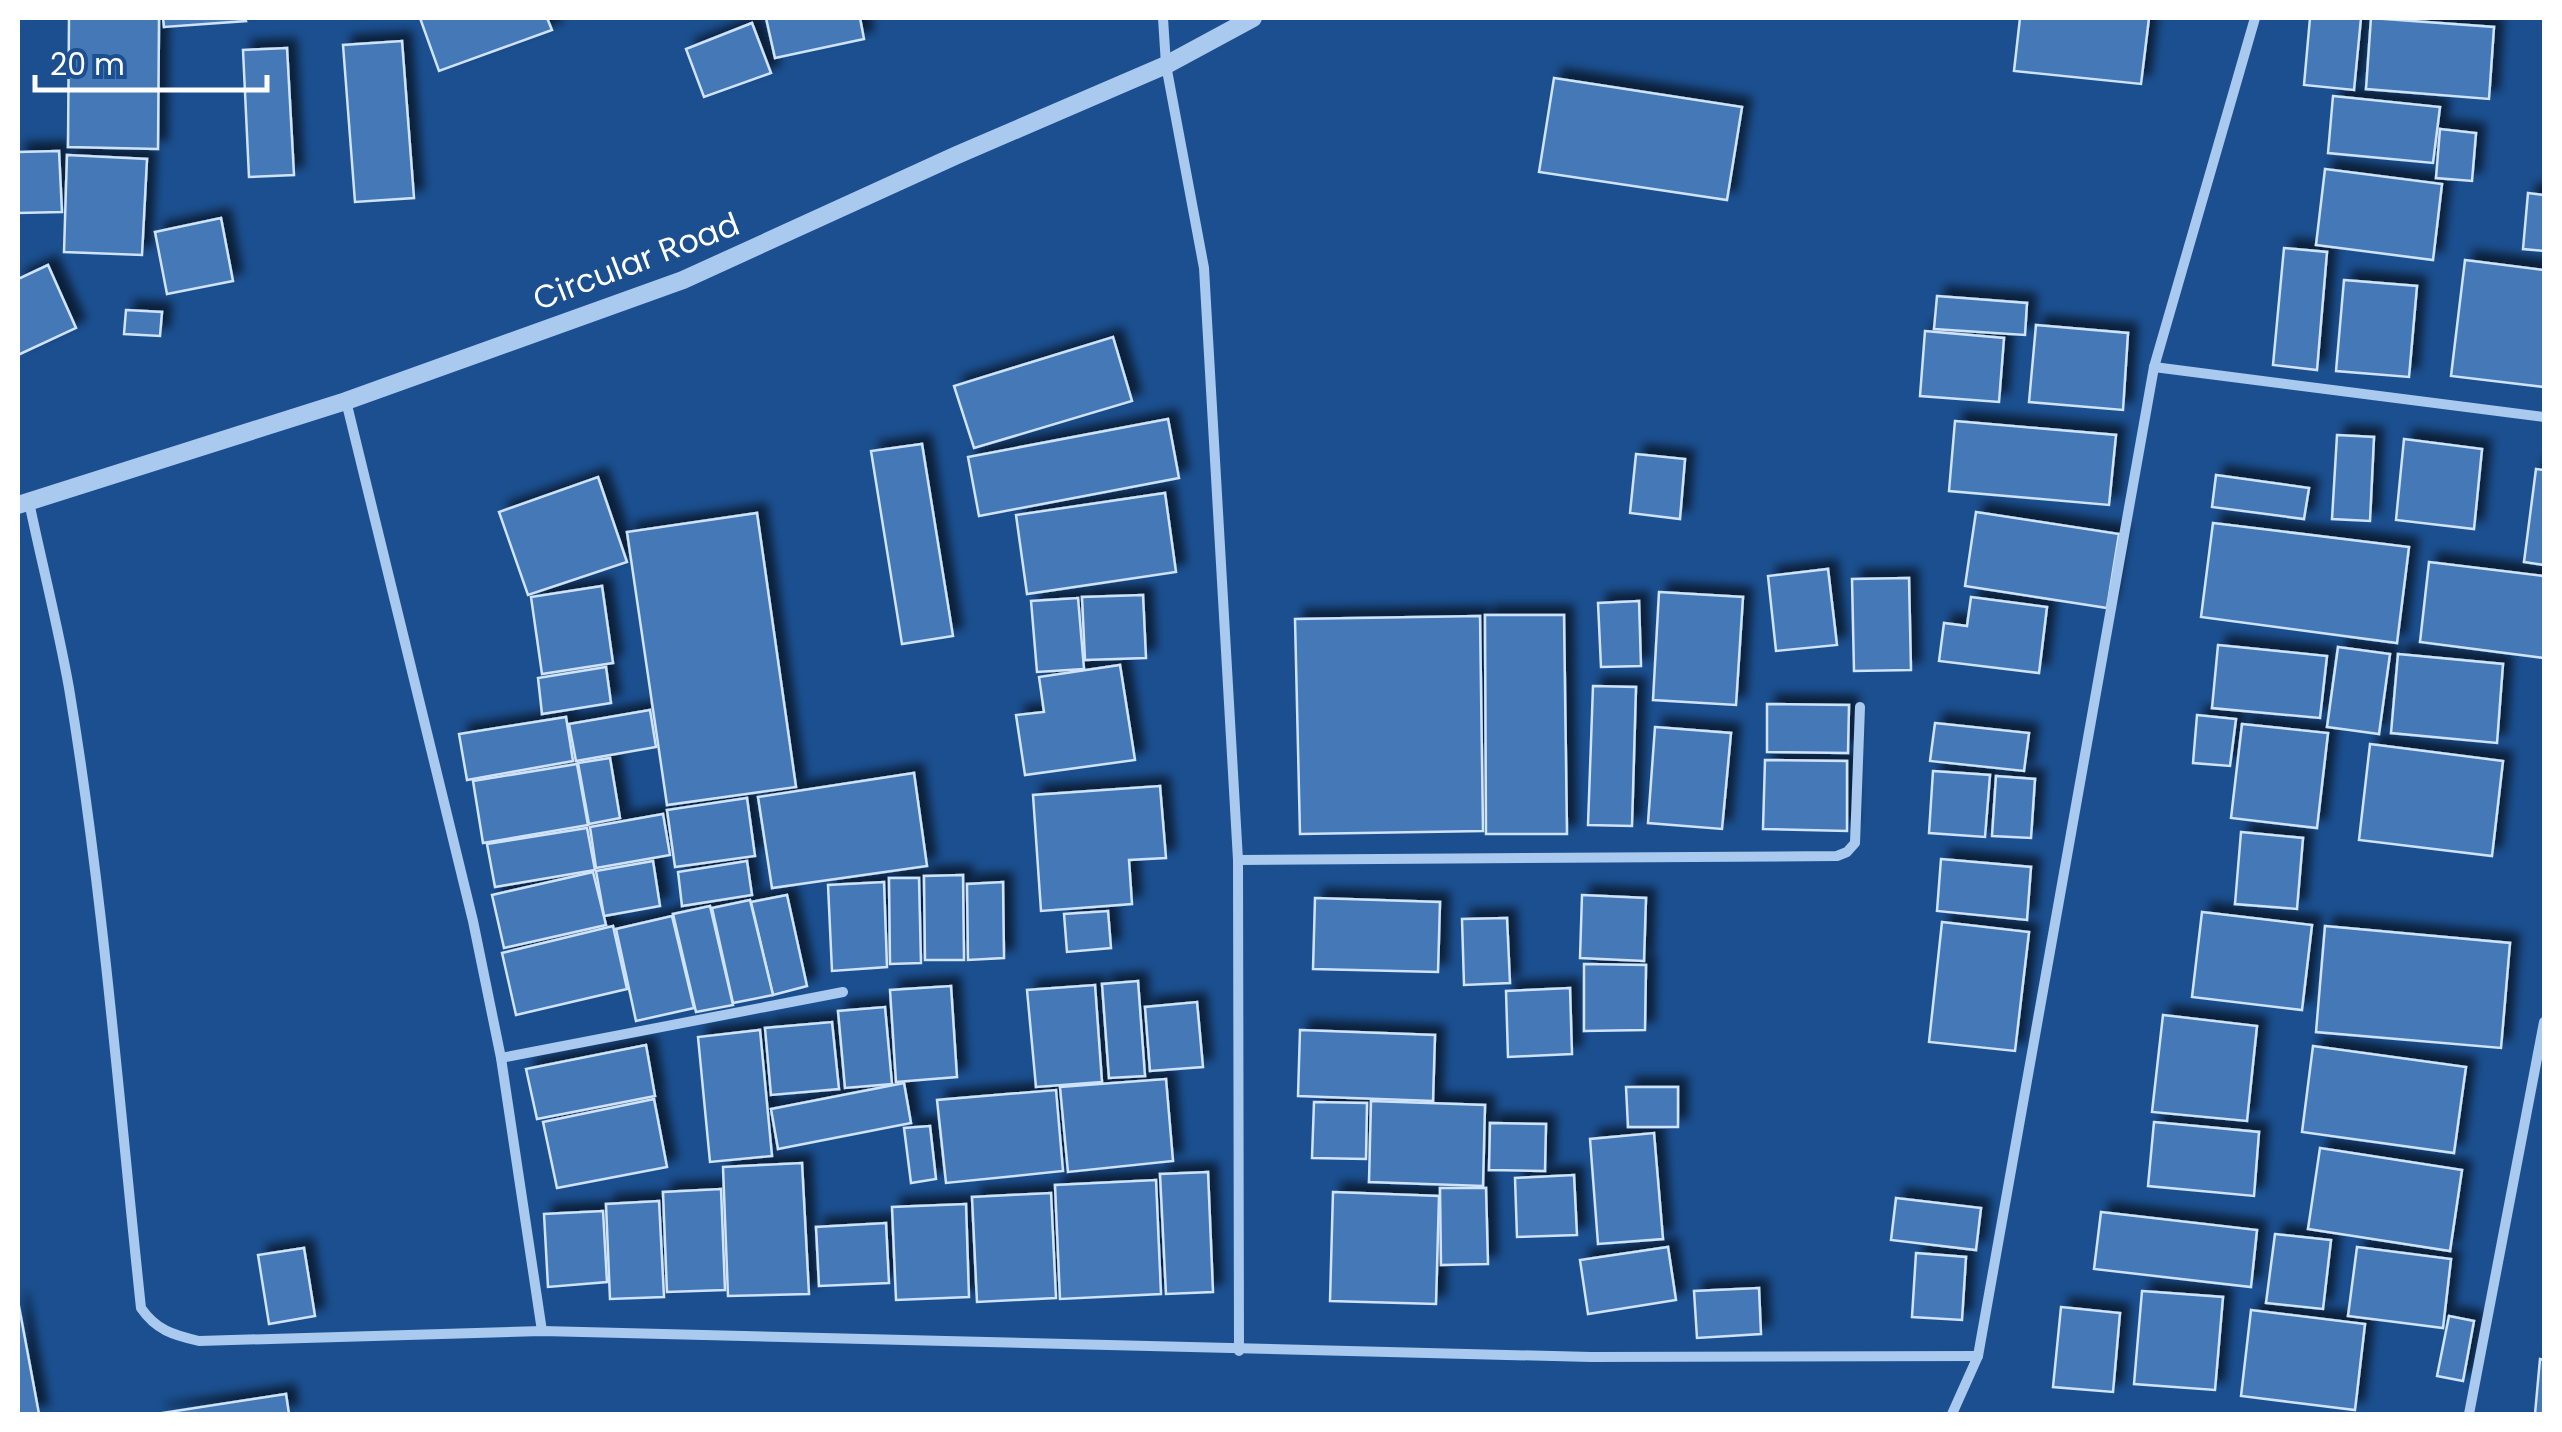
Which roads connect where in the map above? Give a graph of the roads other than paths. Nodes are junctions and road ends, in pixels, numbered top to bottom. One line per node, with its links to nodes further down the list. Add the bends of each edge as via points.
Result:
1 (1162, 18): 4 (street)
2 (1253, 18): 4 (street, Circular Road)
3 (2254, 18): 5 (street)
4 (1166, 66): 6 (street, Circular Road, via 683,280); 10 (street, via 1204,268)
5 (2154, 367): 7 (street); 16 (street)
6 (346, 401): 8 (street, Circular Road); 13 (street)
7 (2544, 417)
8 (23, 504): 14 (street, via 75,734 141,1308 172,1335 199,1341)
9 (1860, 707): 10 (street, via 1854,843 1837,856)
10 (1238, 860): 15 (street)
11 (843, 992): 13 (street)
12 (2544, 1022): 18 (street)
13 (501, 1058): 14 (street)
14 (542, 1331): 15 (street)
15 (1239, 1351): 16 (street)
16 (1978, 1356): 17 (street)
17 (1952, 1414)
18 (2469, 1414)

